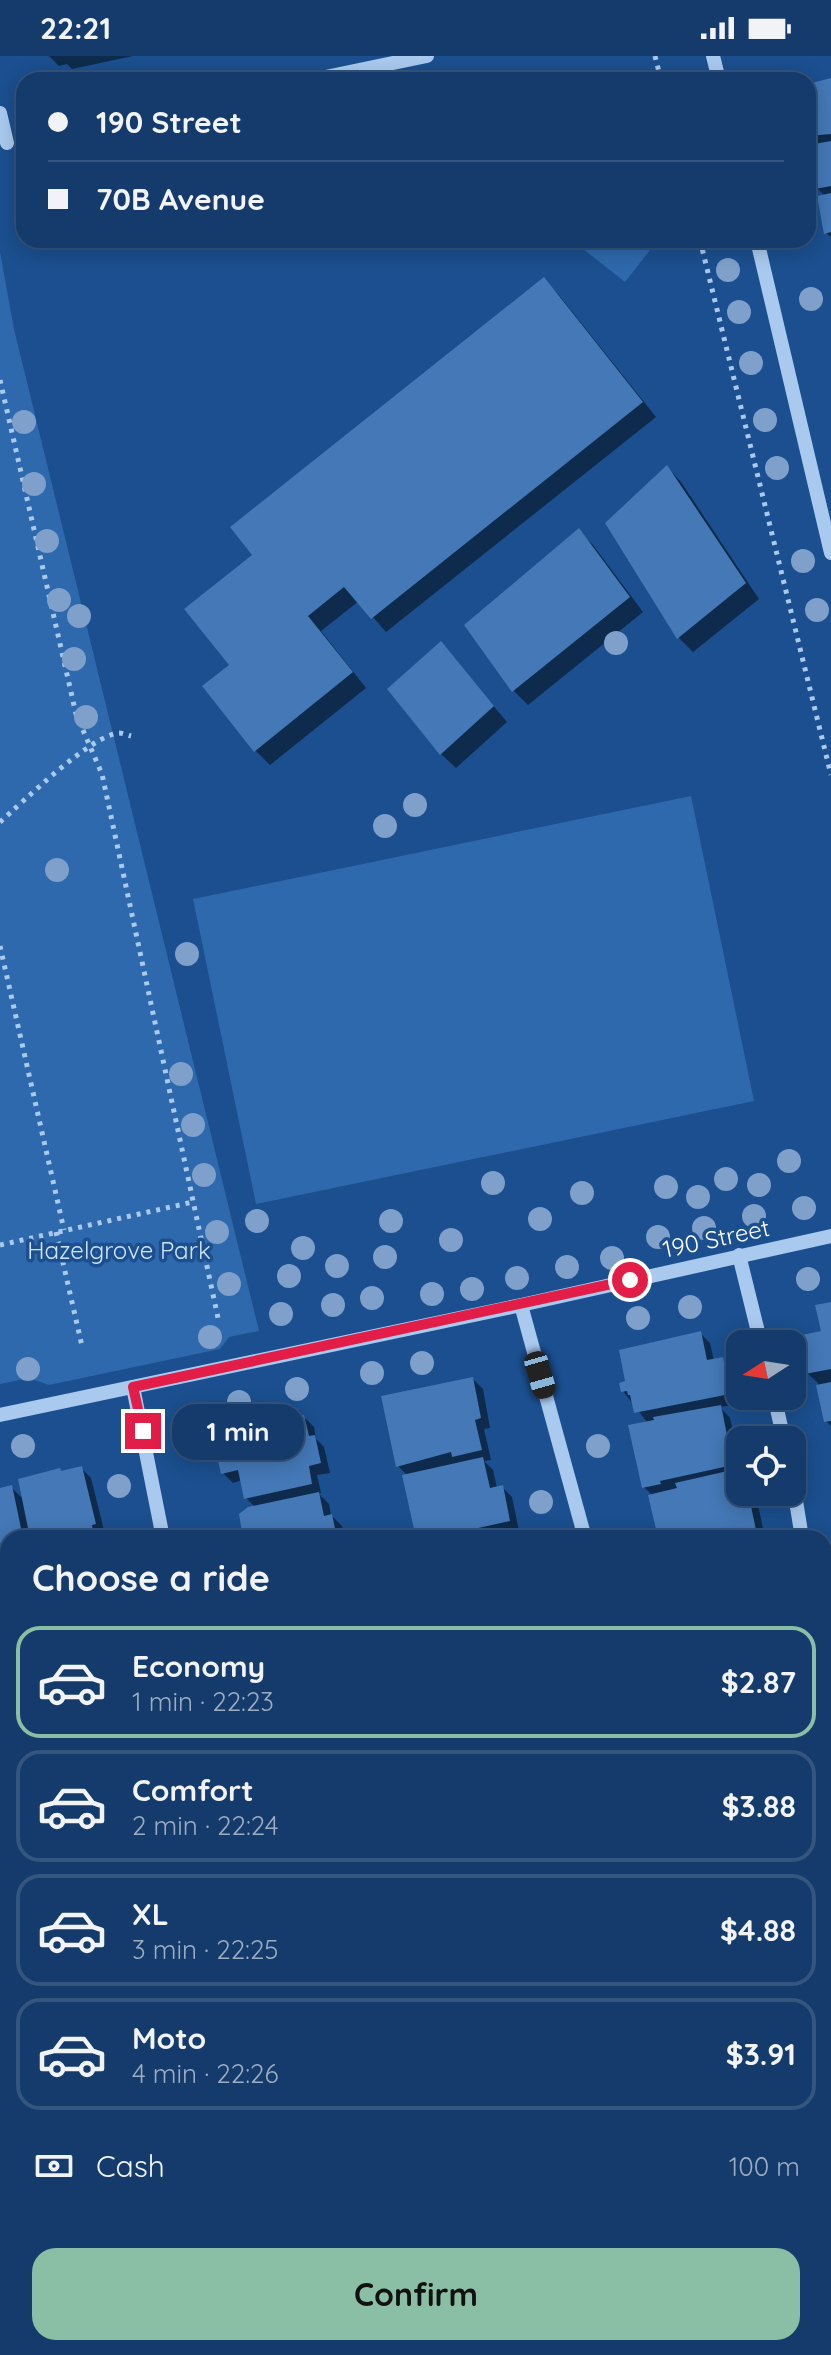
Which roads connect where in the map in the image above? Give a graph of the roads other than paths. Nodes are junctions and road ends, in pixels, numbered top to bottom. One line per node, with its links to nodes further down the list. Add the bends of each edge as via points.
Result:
1 (427, 56): 2 (street)
2 (350, 72)
3 (0, 113): 4 (street)
4 (3, 143)
5 (759, 248): 6 (street)
6 (831, 553)
7 (831, 1236): 8 (street, 190 Street)
8 (739, 1255): 9 (street, 190 Street); 10 (street)
9 (521, 1305): 11 (street, 190 Street); 15 (street)
10 (758, 1330)
11 (133, 1387): 12 (street, 190 Street); 14 (street)
12 (0, 1415)
13 (797, 1506): 16 (street)
14 (161, 1530)
15 (583, 1530)
16 (801, 1530)

